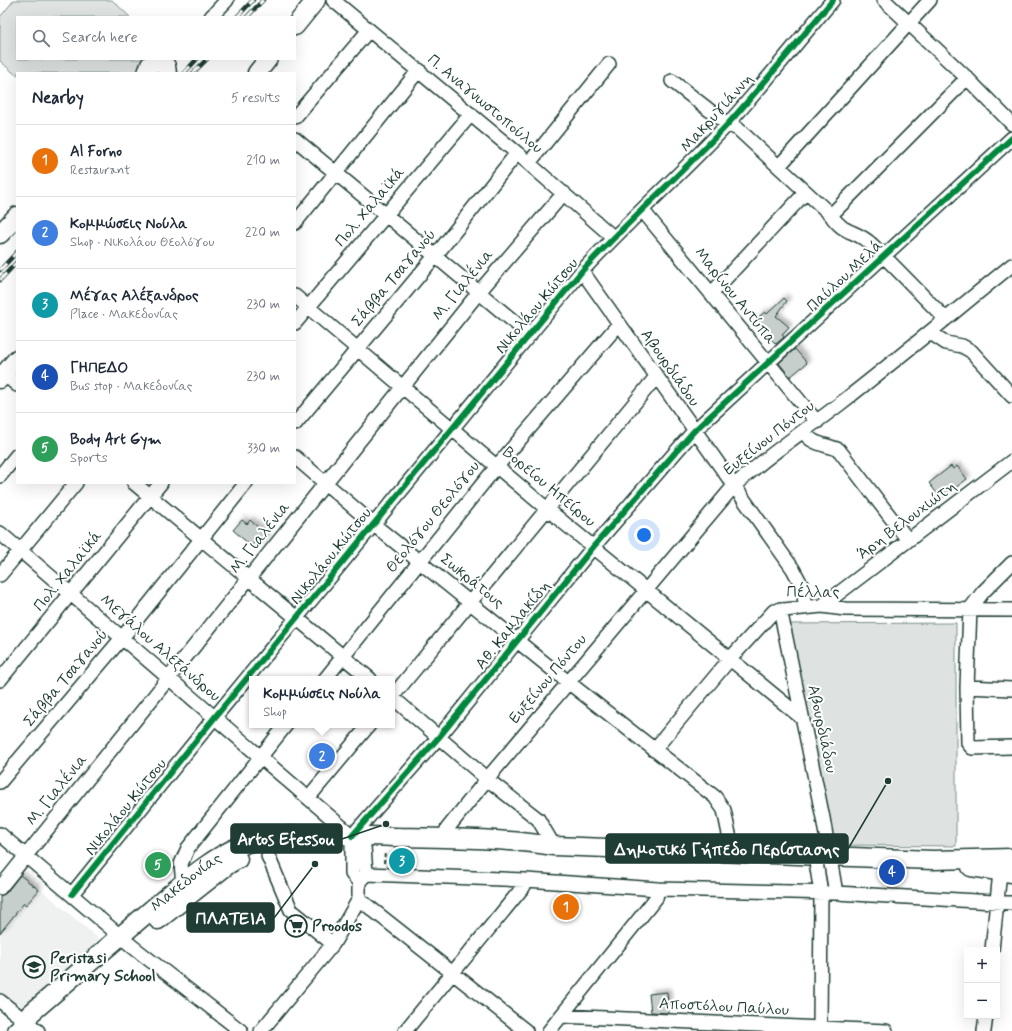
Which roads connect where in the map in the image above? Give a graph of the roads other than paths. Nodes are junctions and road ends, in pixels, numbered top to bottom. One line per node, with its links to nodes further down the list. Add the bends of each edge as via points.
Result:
1 (227, 0): 7 (street)
2 (316, 0): 9 (main road)
3 (333, 0): 10 (street, Π. Αναγνωστοπούλου)
4 (833, 0): 19 (street, Μακρυγιάννη)
5 (884, 0): 8 (street)
6 (930, 0): 8 (street)
7 (211, 16)
8 (910, 24): 15 (street); 25 (street)
9 (296, 25)
10 (369, 30): 13 (street, Π. Αναγνωστοπούλου); 18 (street)
11 (267, 60): 14 (main road)
12 (609, 64): 24 (street)
13 (419, 70): 17 (street, Π. Αναγνωστοπούλου); 26 (street)
14 (258, 72)
15 (967, 78): 20 (street); 30 (street)
16 (672, 80): 19 (street)
17 (471, 114): 23 (street, Π. Αναγνωστοπούλου); 31 (street, Πολ. Χαλαϊκά)
18 (296, 116)
19 (727, 124): 25 (street, via 738,129); 29 (street, Μακρυγιάννη)
20 (1012, 124)
21 (1012, 138): 37 (street, Παύλου Μελά)
22 (296, 141): 26 (street)
23 (517, 153): 24 (street, Π. Αναγνωστοπούλου); 36 (street, Σάββα Τσαγανού)
24 (530, 163): 28 (street, Π. Αναγνωστοπούλου)
25 (780, 166): 27 (street)
26 (336, 174): 31 (street); 33 (street)
27 (806, 192): 30 (street); 41 (street)
28 (564, 193): 35 (street, Π. Αναγνωστοπούλου); 40 (street, Μ. Γιαλένια)
29 (643, 211): 35 (street, Μακρυγιάννη); 41 (street, Μαρίνου Αντύπα)
30 (831, 215): 37 (street, via 837,224 869,243)
31 (386, 216): 36 (street); 43 (street, Πολ. Χαλαϊκά)
32 (16, 217): 34 (main road)
33 (296, 221)
34 (0, 234)
35 (613, 237): 39 (street, Νικολάου Κώτσου)
36 (436, 255): 40 (street); 49 (street, Σάββα Τσαγανού)
37 (883, 258): 44 (street); 51 (street, Παύλου Μελά)
38 (1012, 265): 44 (street, Ευξείνου Πόντου)
39 (582, 272): 46 (street, Αβουρδιάδου); 48 (street, Νικολάου Κώτσου)
40 (479, 292): 48 (street); 54 (street, Μ. Γιαλένια)
41 (711, 294): 51 (street, Μαρίνου Αντύπα)
42 (296, 297): 43 (street, Βορείου Ηπείρου)
43 (308, 307): 45 (street, Πολ. Χαλαϊκά); 49 (street, Βορείου Ηπείρου)
44 (946, 319): 47 (street, Ευξείνου Πόντου)
45 (296, 322)
46 (618, 325): 52 (street, Αβουρδιάδου); 64 (street, Θεολόγου Θεολόγου)
47 (931, 333): 55 (street, via 946,343 962,346 971,351); 56 (street, Ευξείνου Πόντου)
48 (530, 335): 58 (street, Νικολάου Κώτσου)
49 (357, 349): 54 (street, Βορείου Ηπείρου); 57 (street, Σάββα Τσαγανού)
50 (16, 361): 53 (main road)
51 (768, 363): 56 (street, Μαρίνου Αντύπα); 59 (street, Παύλου Μελά)
52 (656, 377): 59 (street, Αβουρδιάδου); 73 (street)
53 (7, 380)
54 (402, 388): 58 (street, Βορείου Ηπείρου); 66 (street, Μ. Γιαλένια)
55 (1012, 396)
56 (817, 422): 60 (street, Ευξείνου Πόντου)
57 (296, 423)
58 (452, 429): 64 (street, Βορείου Ηπείρου); 74 (street, Νικολάου Κώτσου)
59 (694, 431): 71 (street, Αβουρδιάδου); 78 (street, Αθ. Καμλακίδη)
60 (804, 432): 71 (street, Ευξείνου Πόντου, via 754,467); 77 (street, via 812,442 839,450)
61 (16, 456): 65 (street)
62 (296, 458): 66 (street, Σωκράτους)
63 (1012, 461): 77 (street, Άρη Βελουχιώτη)
64 (497, 466): 73 (street, Βορείου Ηπείρου); 80 (street, Θεολόγου Θεολόγου)
65 (0, 476)
66 (326, 482): 74 (street, Σωκράτους); 83 (street, Μ. Γιαλένια)
67 (75, 484): 79 (street)
68 (135, 484): 72 (street)
69 (161, 484): 72 (street, Πολ. Χαλαϊκά)
70 (245, 484): 76 (street, Σάββα Τσαγανού)
71 (733, 487): 84 (street, Ευξείνου Πόντου); 87 (street, Αβουρδιάδου, via 793,568 801,584)
72 (150, 496): 76 (street); 85 (street, Πολ. Χαλαϊκά)
73 (547, 509): 78 (street, Βορείου Ηπείρου); 86 (street)
74 (373, 524): 80 (street, Σωκράτους); 92 (street, Νικολάου Κώτσου)
75 (0, 533): 79 (street, Μεγάλου Αλεξάνδρου)
76 (200, 539): 83 (street); 93 (street, Σάββα Τσαγανού)
77 (908, 540): 88 (street, Άρη Βελουχιώτη)
78 (594, 546): 84 (street, Βορείου Ηπείρου); 94 (street, Αθ. Καμλακίδη)
79 (20, 550): 82 (street); 85 (street, Μεγάλου Αλεξάνδρου)
80 (419, 561): 86 (street, Σωκράτους); 95 (street, Θεολόγου Θεολόγου)
81 (1012, 563): 90 (street)
82 (0, 575)
83 (249, 579): 92 (street); 99 (street, Μ. Γιαλένια)
84 (646, 589): 96 (street, Βορείου Ηπείρου); 101 (street, Ευξείνου Πόντου)
85 (71, 594): 93 (street, Μεγάλου Αλεξάνδρου); 100 (street, Πολ. Χαλαϊκά)
86 (470, 601): 94 (street, Σωκράτους); 104 (street)
87 (806, 606): 88 (street, Πέλλας); 89 (street, Πέλλας)
88 (822, 606): 90 (street, Πέλλας, via 845,609)
89 (780, 609): 96 (street, Πέλλας, via 770,614); 107 (street, Αβουρδιάδου)
90 (970, 609): 91 (street, Πέλλας); 102 (street)
91 (1012, 610)
92 (296, 619): 95 (street); 106 (street, Νικολάου Κώτσου)
93 (122, 638): 99 (street, Μεγάλου Αλεξάνδρου); 115 (street, Σάββα Τσαγανού)
94 (518, 640): 101 (street, Σωκράτους); 110 (street, Αθ. Καμλακίδη)
95 (343, 657): 97 (street, Θεολόγου Θεολόγου); 98 (street)
96 (729, 660): 107 (street, Βορείου Ηπείρου); 112 (street, Πέλλας)
97 (327, 676)
98 (366, 676)
99 (170, 679): 106 (street, Μεγάλου Αλεξάνδρου); 122 (street, Μ. Γιαλένια)
100 (0, 680)
101 (568, 682): 112 (street, Σωκράτους); 114 (street, Ευξείνου Πόντου)
102 (967, 687): 103 (street); 111 (street, via 970,746)
103 (1012, 689)
104 (395, 693)
105 (395, 700): 110 (street)
106 (215, 717): 113 (street, Μεγάλου Αλεξάνδρου); 134 (street, Νικολάου Κώτσου)
107 (802, 718): 124 (street, Αβουρδιάδου)
108 (283, 728): 113 (street)
109 (366, 728): 116 (street)
110 (439, 737): 114 (street); 119 (street, Αθ. Καμλακίδη)
111 (1012, 747)
112 (654, 750): 121 (street, Σωκράτους, via 720,803 728,823)
113 (260, 756): 116 (street, Μεγάλου Αλεξάνδρου); 130 (street, via 188,848 181,864)
114 (487, 779): 118 (street, Ευξείνου Πόντου, via 447,830); 120 (street, via 538,819)
115 (0, 782)
116 (308, 798): 119 (street, Μεγάλου Αλεξάνδρου)
117 (0, 834): 122 (street)
118 (444, 838): 119 (main road, Μακεδονίας); 120 (main road, Μακεδονίας, via 521,841)
119 (356, 843): 120 (main road, Μακεδονίας, via 521,852); 128 (street, via 352,874); 130 (main road, Μακεδονίας, via 285,836 268,838 226,853); 139 (main road, Μακεδονίας, via 272,847 254,852 229,864)
120 (554, 846): 121 (main road, Μακεδονίας)
121 (733, 853): 124 (main road, Μακεδονίας)
122 (26, 855): 131 (street, Μ. Γιαλένια); 134 (street)
123 (268, 856): 140 (street, via 291,910)
124 (822, 856): 126 (main road, Μακεδονίας); 133 (street); 135 (street)
125 (1012, 858): 126 (main road)
126 (934, 860): 127 (main road)
127 (1006, 872): 137 (street)
128 (362, 878): 129 (street); 136 (street)
129 (526, 880): 132 (street); 142 (street, via 524,886)
130 (183, 883): 139 (main road, Μακεδονίας)
131 (0, 888)
132 (658, 889): 133 (street); 144 (street, via 656,898)
133 (821, 893): 135 (street); 147 (street)
134 (72, 894): 139 (street)
135 (836, 894): 137 (street)
136 (359, 899): 140 (street); 142 (street)
137 (997, 902): 138 (street); 141 (street)
138 (1012, 903)
139 (124, 940): 146 (main road, Μακεδονίας, via 30,1014); 148 (street)
140 (333, 944): 149 (street)
141 (992, 947)
142 (453, 973): 150 (street); 151 (street)
143 (0, 1001): 146 (street)
144 (561, 1016): 147 (street, Αποστόλου Παύλου); 152 (street)
145 (986, 1019): 154 (street)
146 (27, 1028)
147 (820, 1030): 153 (street, Αποστόλου Παύλου)
148 (241, 1031)
149 (261, 1031)
150 (405, 1031)
151 (526, 1031)
152 (549, 1031)
153 (886, 1031)
154 (984, 1031)

